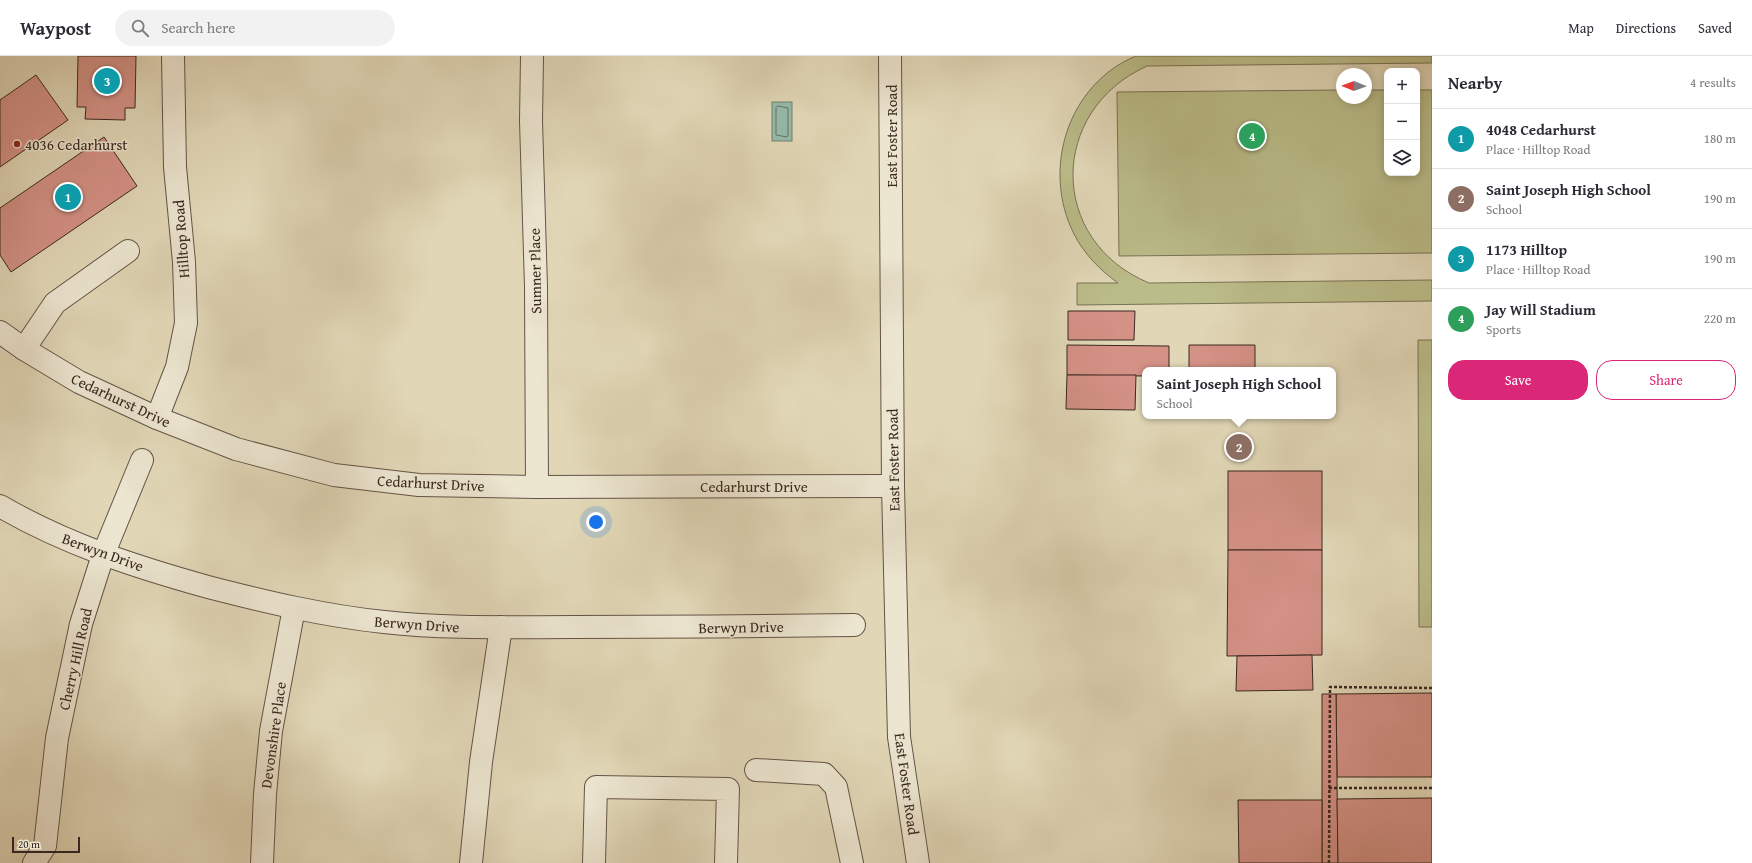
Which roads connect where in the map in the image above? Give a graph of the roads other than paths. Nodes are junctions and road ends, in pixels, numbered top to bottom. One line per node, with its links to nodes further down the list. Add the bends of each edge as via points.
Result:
1 (173, 56): 7 (street, Hilltop Road, via 175,166 184,262 186,323 177,367)
2 (532, 56): 10 (street, Sumner Place)
3 (890, 56): 9 (street, East Foster Road)
4 (128, 251): 6 (street, via 55,303)
5 (0, 332): 6 (street, Cedarhurst Drive)
6 (24, 350): 7 (street, Cedarhurst Drive, via 78,382)
7 (157, 418): 10 (street, Cedarhurst Drive, via 236,449 334,475 419,485)
8 (142, 460): 12 (street, Cherry Hill Road)
9 (893, 486): 10 (street, Cedarhurst Drive); 23 (street, East Foster Road, via 899,737)
10 (537, 487)
11 (0, 506): 12 (street, Berwyn Drive, via 70,542)
12 (103, 555): 13 (street, Berwyn Drive, via 177,578); 17 (street, Cherry Hill Road, via 81,624 67,685 57,738 45,846)
13 (294, 608): 15 (street, Berwyn Drive, via 383,622); 18 (street, Devonshire Place, via 271,732)
14 (854, 625): 15 (street, Berwyn Drive)
15 (501, 627): 19 (street, via 481,762)
16 (756, 770): 22 (street, via 824,774 836,787)
17 (34, 863)
18 (262, 863)
19 (471, 863)
20 (594, 863): 21 (street, via 596,786 728,789)
21 (726, 863)
22 (852, 863)
23 (918, 863)

